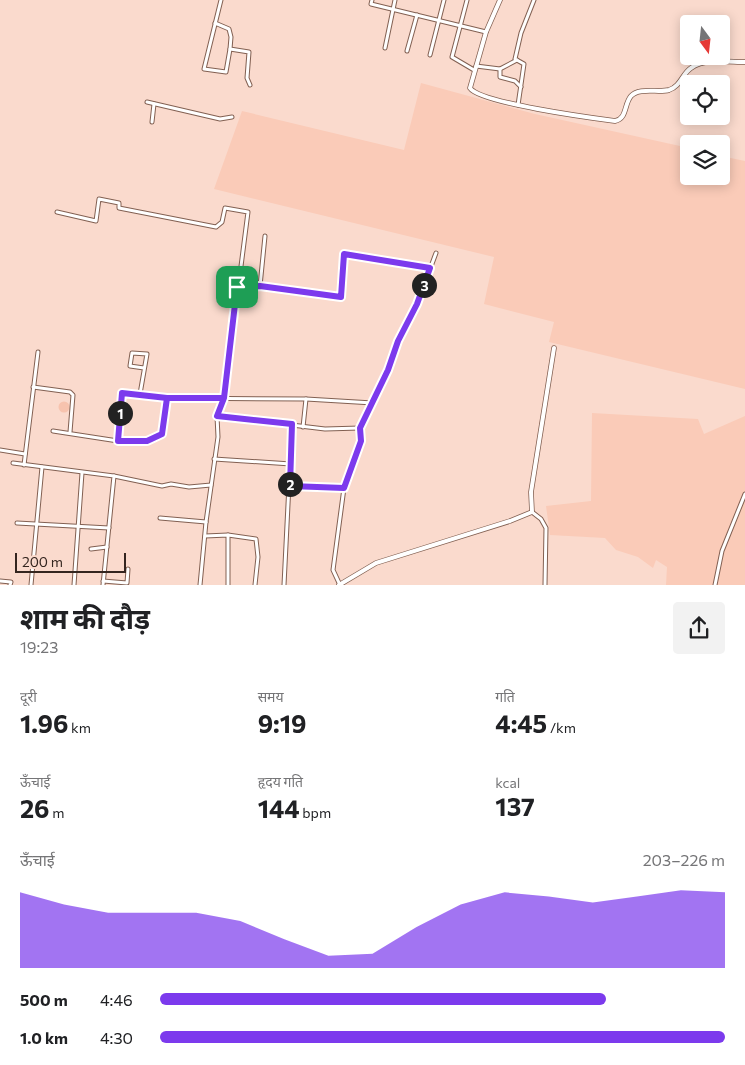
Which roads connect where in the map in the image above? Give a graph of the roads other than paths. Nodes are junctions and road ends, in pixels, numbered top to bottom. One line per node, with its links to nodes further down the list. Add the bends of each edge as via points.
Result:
1 (221, 0): 11 (street)
2 (372, 0): 8 (street, via 371,4)
3 (395, 0): 8 (street)
4 (444, 0): 10 (street)
5 (467, 0): 12 (street)
6 (500, 0): 13 (street)
7 (534, 0): 18 (street, via 521,33)
8 (393, 9): 9 (street); 14 (street)
9 (417, 15): 10 (street); 16 (street)
10 (439, 20): 12 (street); 17 (street)
11 (215, 22): 15 (street, via 229,29); 15 (street, via 204,69 226,72)
12 (460, 26): 13 (street); 20 (street, via 452,57)
13 (486, 32): 20 (street)
14 (385, 48)
15 (230, 49): 22 (street, via 249,52 247,78)
16 (407, 51)
17 (430, 55)
18 (517, 60): 21 (street); 23 (street, via 524,64)
19 (745, 62): 26 (street, via 707,62 691,68 678,85 670,89 638,92 631,96 622,117 615,121)
20 (475, 68): 21 (street); 26 (street, via 472,90)
21 (500, 69): 23 (street, via 500,77 515,81)
22 (250, 85)
23 (521, 88): 26 (street)
24 (147, 102): 25 (street)
25 (154, 104): 27 (street, via 220,119); 28 (street)
26 (518, 105)
27 (232, 117)
28 (152, 122)
29 (57, 212): 35 (street, via 96,221 100,199 119,203 119,208 216,227 222,222 225,208 248,212)
30 (265, 236): 34 (street)
31 (436, 253): 32 (street)
32 (430, 268): 34 (street, via 344,254 341,297); 44 (street)
33 (220, 281): 35 (street)
34 (260, 286): 35 (street)
35 (237, 287): 42 (street)
36 (554, 348): 65 (street, via 532,492)
37 (38, 352): 39 (street)
38 (144, 368): 38 (street, via 147,354 132,353 130,366); 40 (street)
39 (33, 387): 50 (street, via 73,395); 53 (street)
40 (140, 394): 41 (street); 51 (street, via 122,393)
41 (167, 398): 42 (street); 51 (street, via 162,434 147,441)
42 (224, 398): 43 (street); 45 (street)
43 (306, 399): 44 (street); 47 (street)
44 (373, 403): 48 (street)
45 (217, 416): 46 (street); 54 (street)
46 (292, 424): 47 (street); 56 (street)
47 (303, 426): 48 (street, via 325,430)
48 (360, 428): 63 (street, via 361,441)
49 (53, 431): 50 (street)
50 (70, 432): 51 (street)
51 (118, 441)
52 (0, 450): 53 (street)
53 (25, 454): 57 (street)
54 (214, 459): 56 (street); 61 (street)
55 (13, 463): 57 (street)
56 (291, 464): 62 (street)
57 (24, 465): 58 (street)
58 (42, 467): 59 (street); 69 (street)
59 (82, 473): 60 (street); 70 (street)
60 (114, 476): 61 (street, via 162,486); 71 (street)
61 (211, 485): 67 (street)
62 (290, 486): 63 (street); 85 (street)
63 (344, 488): 86 (street, via 333,570)
64 (745, 494): 88 (street, via 722,552)
65 (532, 512): 86 (street, via 376,564); 87 (street, via 546,528)
66 (160, 518): 67 (street)
67 (206, 522): 73 (street)
68 (17, 524): 69 (street)
69 (38, 525): 70 (street); 80 (street)
70 (78, 528): 71 (street); 81 (street)
71 (109, 528): 74 (street)
72 (228, 535): 73 (street); 83 (street); 84 (street, via 256,539 258,557)
73 (205, 536): 82 (street)
74 (107, 548): 75 (street); 78 (street)
75 (91, 549)
76 (128, 569): 78 (street, via 127,583)
77 (0, 581): 79 (street, via 11,582)
78 (103, 583)
79 (10, 585)
80 (31, 585)
81 (74, 585)
82 (200, 585)
83 (228, 585)
84 (254, 585)
85 (284, 585)
86 (339, 585)
87 (544, 585)
88 (715, 585)

